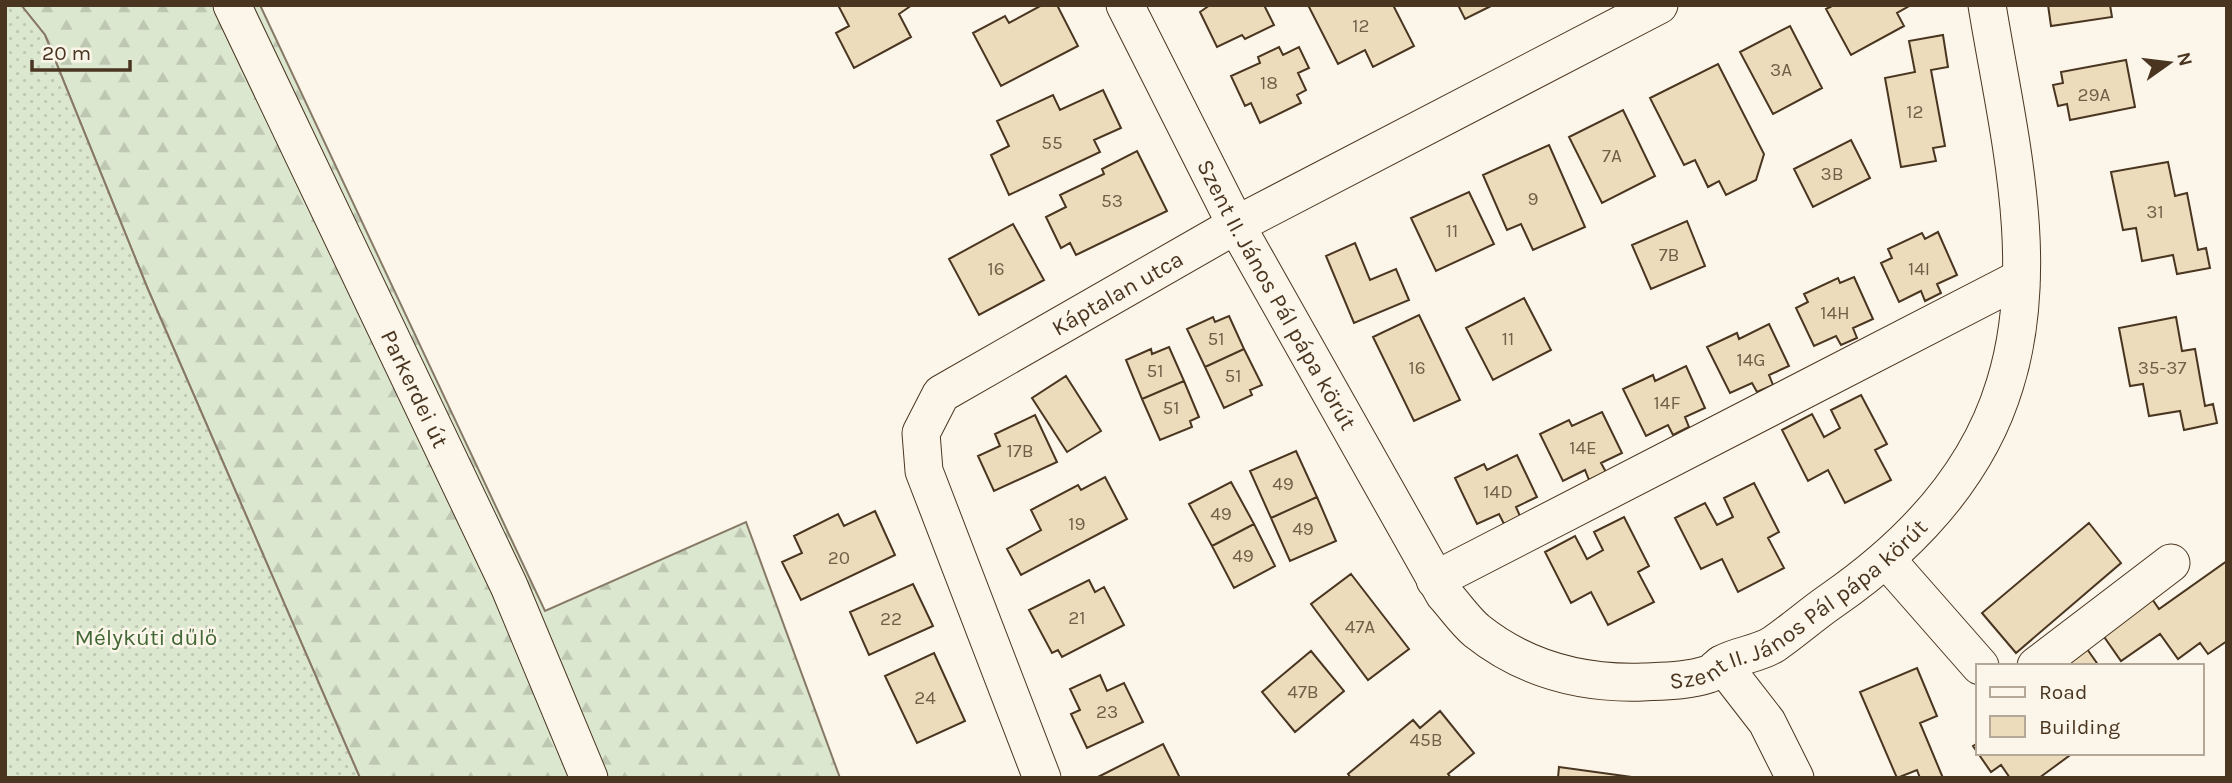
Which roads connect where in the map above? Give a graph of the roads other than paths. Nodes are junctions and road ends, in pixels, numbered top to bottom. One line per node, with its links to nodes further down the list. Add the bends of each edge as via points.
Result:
1 (232, 5): 13 (street, Parkerdei út, via 509,586)
2 (1125, 5): 5 (street, Szent II. János Pál pápa körút)
3 (1660, 5): 5 (street, Káptalan utca)
4 (1987, 5): 6 (street, Szent II. János Pál pápa körút, via 2017,189)
5 (1236, 225): 9 (street, Szent II. János Pál pápa körút); 14 (street, Káptalan utca, via 941,394 921,433 924,471)
6 (2021, 278): 7 (street, Szent II. János Pál pápa körút, via 2018,324 2005,385 1980,441 1955,485 1911,538); 9 (street)
7 (1886, 559): 10 (street, Szent II. János Pál pápa körút, via 1772,645); 11 (street)
8 (2171, 564): 12 (street)
9 (1436, 580): 10 (street, Szent II. János Pál pápa körút, via 1476,630 1520,659 1561,675 1605,683 1676,680 1710,673)
10 (1722, 664): 15 (street, via 1767,722)
11 (1978, 664)
12 (2039, 664)
13 (589, 778)
14 (1042, 778)
15 (1795, 778)

